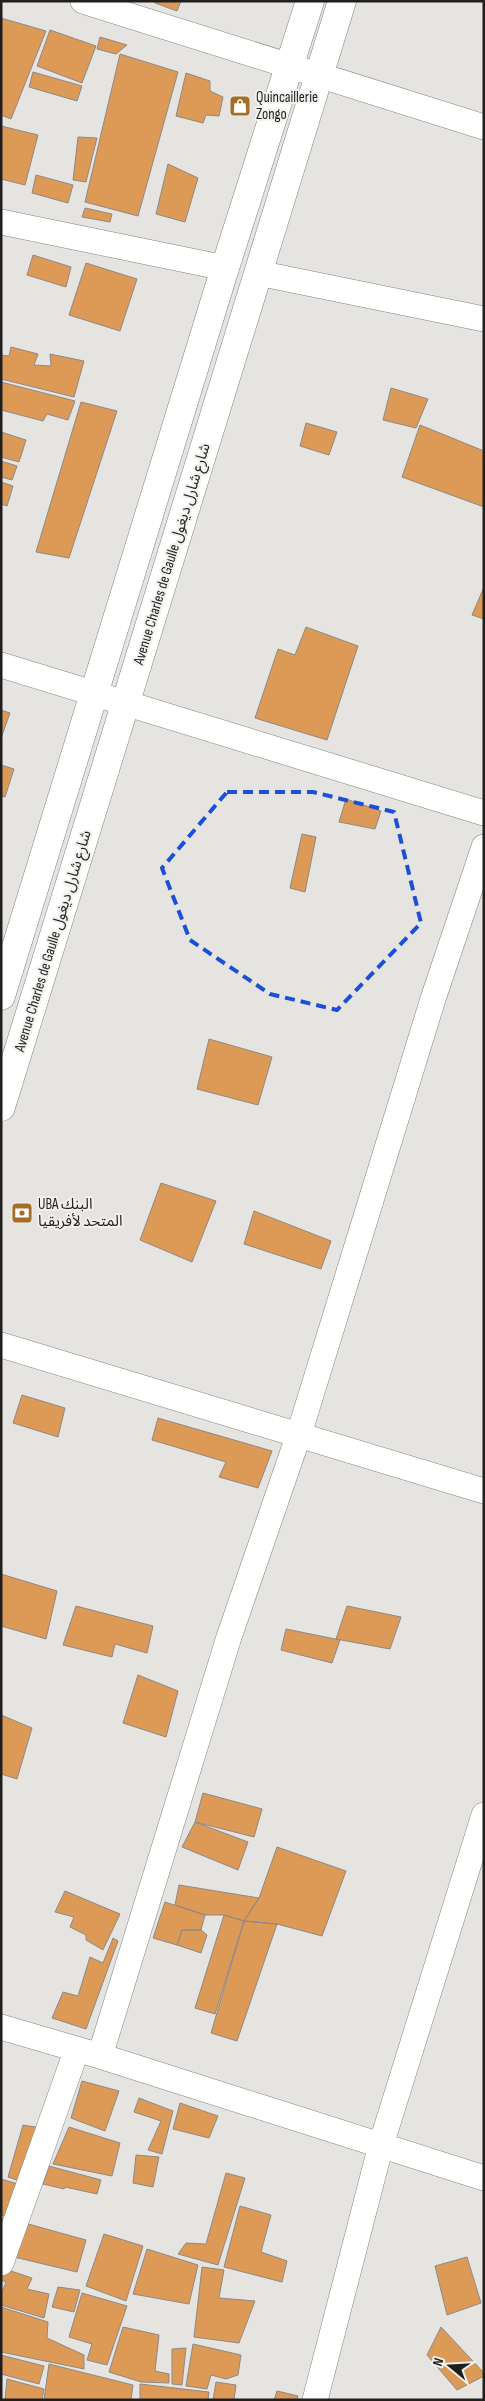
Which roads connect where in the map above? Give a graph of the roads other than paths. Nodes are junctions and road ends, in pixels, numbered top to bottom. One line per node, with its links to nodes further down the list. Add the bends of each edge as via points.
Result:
1 (83, 1): 4 (street)
2 (310, 1): 4 (main road)
3 (342, 1): 5 (main road, Avenue Charles de Gaulle شارع شارل ديغول)
4 (290, 66): 5 (street); 8 (main road)
5 (319, 75): 6 (street); 9 (main road, Avenue Charles de Gaulle شارع شارل ديغول)
6 (484, 127)
7 (1, 222): 8 (street)
8 (225, 268): 12 (main road)
9 (258, 272): 10 (street); 13 (main road, Avenue Charles de Gaulle شارع شارل ديغول)
10 (484, 319)
11 (1, 665): 12 (street)
12 (96, 693): 13 (street); 16 (main road)
13 (126, 704): 14 (street); 17 (main road, Avenue Charles de Gaulle شارع شارل ديغول)
14 (484, 813)
15 (484, 847): 19 (street, via 430,1009)
16 (1, 996)
17 (1, 1106)
18 (1, 1345): 19 (street)
19 (298, 1434): 20 (street); 24 (street, via 229,1637)
20 (484, 1491)
21 (484, 1815): 25 (street)
22 (1, 2028): 23 (street)
23 (77, 2049): 24 (street); 27 (street)
24 (100, 2056): 25 (street)
25 (382, 2145): 26 (street); 28 (street)
26 (484, 2178)
27 (1, 2263)
28 (315, 2400)

